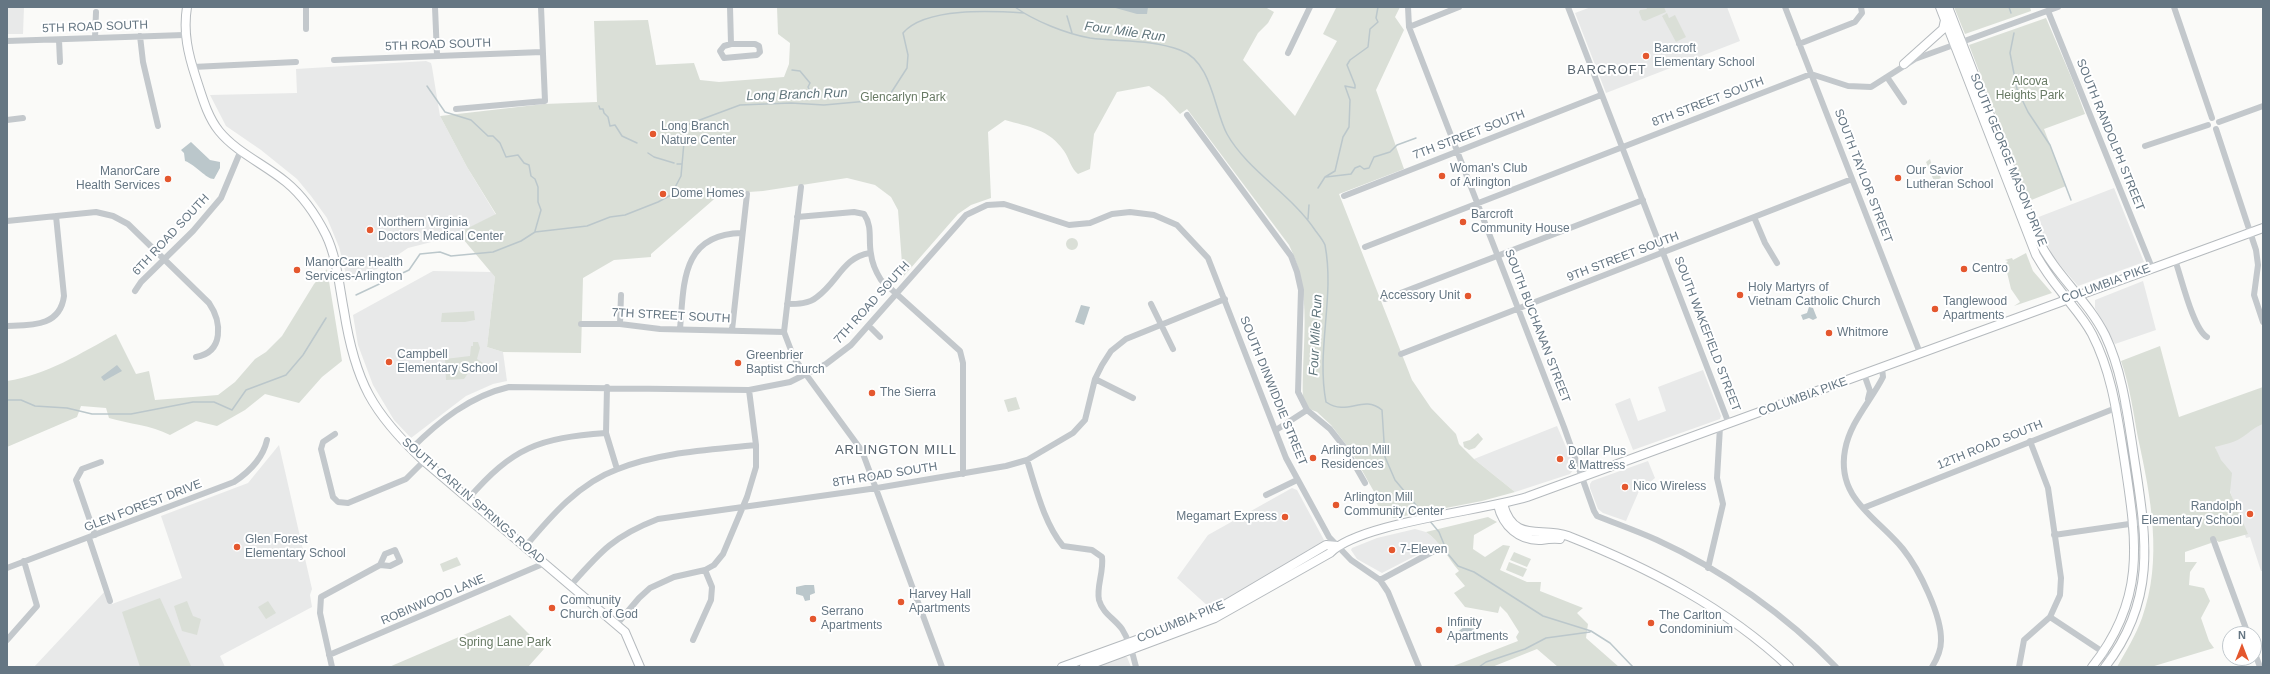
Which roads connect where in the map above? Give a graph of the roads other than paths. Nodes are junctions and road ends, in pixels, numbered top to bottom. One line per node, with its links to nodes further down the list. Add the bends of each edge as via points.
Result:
1 (187, 7): 21 (main road, SOUTH CARLIN SPRINGS ROAD)
2 (306, 7): 20 (street)
3 (435, 7): 31 (street)
4 (541, 7): 29 (street)
5 (730, 7): 27 (street)
6 (1310, 7): 30 (street)
7 (1408, 7): 19 (street, SOUTH BUCHANAN STREET)
8 (1459, 7): 19 (street)
9 (1568, 7): 39 (street, SOUTH WAKEFIELD STREET)
10 (1785, 7): 28 (street, SOUTH TAYLOR STREET)
11 (1940, 7): 18 (main road, SOUTH GEORGE MASON DRIVE)
12 (1948, 7): 26 (main road, SOUTH GEORGE MASON DRIVE)
13 (2058, 7): 16 (street)
14 (2174, 7): 45 (street)
15 (1861, 10): 28 (street, via 1855,22)
16 (2048, 11): 26 (street); 76 (street, SOUTH RANDOLPH STREET)
17 (96, 12): 23 (street)
18 (1945, 20): 26 (main road, SOUTH GEORGE MASON DRIVE); 35 (main road, via 1943,29)
19 (1409, 27): 54 (street, SOUTH BUCHANAN STREET)
20 (306, 29)
21 (184, 35): 22 (street, 5TH ROAD SOUTH); 36 (main road, SOUTH CARLIN SPRINGS ROAD)
22 (140, 36): 23 (street, 5TH ROAD SOUTH); 49 (street, via 143,62)
23 (95, 38): 24 (street, 5TH ROAD SOUTH)
24 (59, 40): 25 (street, 5TH ROAD SOUTH); 33 (street)
25 (7, 42)
26 (1958, 43): 35 (street); 80 (main road, SOUTH GEORGE MASON DRIVE, via 2038,239 2054,267); 81 (main road, SOUTH GEORGE MASON DRIVE, via 2036,255)
27 (731, 44): 27 (street, via 754,44 759,46 760,52 757,55 724,58 720,51 724,46)
28 (1799, 44): 37 (street, SOUTH TAYLOR STREET)
29 (542, 52): 31 (street, 5TH ROAD SOUTH); 42 (street, via 545,101)
30 (1288, 53)
31 (437, 55): 32 (street, 5TH ROAD SOUTH)
32 (334, 60)
33 (60, 62)
34 (296, 62): 36 (street)
35 (1904, 64): 38 (street)
36 (193, 67): 53 (main road, SOUTH CARLIN SPRINGS ROAD, via 213,122 226,138)
37 (1811, 74): 38 (street, via 1848,86 1864,88 1872,87); 52 (street, 8TH STREET SOUTH); 55 (street, SOUTH TAYLOR STREET)
38 (1887, 77): 40 (street)
39 (1601, 95): 52 (street, SOUTH WAKEFIELD STREET); 54 (street, 7TH STREET SOUTH)
40 (1904, 102)
41 (2263, 106): 47 (street)
42 (456, 109)
43 (1187, 115): 112 (street, via 1291,256 1298,272 1301,290 1298,392)
44 (23, 118): 46 (street)
45 (2212, 118): 47 (street, via 2217,118); 48 (street)
46 (7, 120)
47 (2220, 122): 50 (street)
48 (2208, 125): 50 (street); 51 (street)
49 (158, 126)
50 (2216, 128): 66 (street)
51 (2145, 146)
52 (1622, 148): 59 (street, SOUTH WAKEFIELD STREET); 60 (street, 8TH STREET SOUTH)
53 (241, 150): 73 (street, 6TH ROAD SOUTH, via 221,198); 121 (main road, SOUTH CARLIN SPRINGS ROAD, via 286,182 308,204 326,234 336,264 351,354 359,376 382,417)
54 (1456, 152): 58 (street, 7TH STREET SOUTH); 60 (street, SOUTH BUCHANAN STREET)
55 (1852, 179): 63 (street, 9TH STREET SOUTH); 100 (street, SOUTH TAYLOR STREET)
56 (801, 187): 62 (street)
57 (747, 194): 67 (street)
58 (1344, 196)
59 (1643, 200): 71 (street, SOUTH WAKEFIELD STREET); 72 (street)
60 (1477, 204): 69 (street, 8TH STREET SOUTH); 72 (street, SOUTH BUCHANAN STREET)
61 (56, 216): 64 (street); 73 (street, via 87,212 113,216 137,232); 91 (street, via 64,296 61,307 53,317 42,324)
62 (797, 217): 70 (street, via 854,212 864,214 869,222); 84 (street)
63 (1754, 217): 71 (street, 9TH STREET SOUTH); 75 (street)
64 (7, 220)
65 (2263, 228): 66 (main road, COLUMBIA PIKE)
66 (2251, 232): 74 (main road, COLUMBIA PIKE); 87 (street, via 2258,258 2254,295)
67 (742, 233): 93 (street, via 716,236 689,260 685,271); 94 (street)
68 (1193, 242): 78 (street, 7TH ROAD SOUTH, via 1177,226 1154,215 1130,212 1112,214 1090,223 1069,225 1050,221 1012,206 993,204 966,215); 82 (street, SOUTH DINWIDDIE STREET, via 1208,258)
69 (1365, 247)
70 (870, 253): 78 (street, via 874,269 881,280); 84 (street, via 853,258 817,298 803,303)
71 (1663, 253): 86 (street, 9TH STREET SOUTH); 113 (street, SOUTH WAKEFIELD STREET)
72 (1498, 256): 83 (street); 86 (street, SOUTH BUCHANAN STREET)
73 (164, 259): 77 (street, 6TH ROAD SOUTH); 101 (street, via 209,304 216,315 219,330 216,342 209,351)
74 (2175, 260): 76 (main road, COLUMBIA PIKE); 97 (street, via 2195,319 2202,334)
75 (1776, 263)
76 (2152, 268): 80 (main road, COLUMBIA PIKE)
77 (135, 291)
78 (897, 293): 92 (street, 7TH ROAD SOUTH); 126 (street, via 960,352 963,363)
79 (622, 295): 89 (street)
80 (2078, 295): 81 (main road, COLUMBIA PIKE); 110 (main road, SOUTH GEORGE MASON DRIVE, via 2105,335 2118,369)
81 (2067, 298): 100 (main road, COLUMBIA PIKE); 111 (main road, SOUTH GEORGE MASON DRIVE, via 2076,308 2101,354 2111,381)
82 (1224, 299): 90 (street, 8TH ROAD SOUTH); 115 (street, SOUTH DINWIDDIE STREET)
83 (1385, 299)
84 (787, 304): 95 (street)
85 (1151, 304): 90 (street)
86 (1518, 310): 99 (street, 9TH STREET SOUTH); 127 (street, SOUTH BUCHANAN STREET)
87 (2263, 322)
88 (581, 324): 89 (street, 7TH STREET SOUTH)
89 (620, 324): 93 (street, 7TH STREET SOUTH)
90 (1161, 325): 98 (street); 105 (street, 8TH ROAD SOUTH, via 1118,345 1106,358)
91 (7, 326)
92 (869, 326): 96 (street); 104 (street, 7TH ROAD SOUTH, via 841,354)
93 (680, 329): 94 (street, 7TH STREET SOUTH)
94 (732, 330): 95 (street, 7TH STREET SOUTH)
95 (784, 332): 104 (street, via 788,347)
96 (880, 337)
97 (2207, 337)
98 (1173, 349)
99 (1401, 354)
100 (1920, 354): 102 (main road, COLUMBIA PIKE)
101 (196, 357)
102 (1882, 368): 103 (main road, COLUMBIA PIKE); 109 (street, via 1883,377)
103 (1864, 374): 109 (street, via 1870,391); 113 (main road, COLUMBIA PIKE)
104 (807, 375): 107 (street, 7TH ROAD SOUTH, via 790,382); 130 (street, via 862,450)
105 (1095, 379): 108 (street); 122 (street, 8TH ROAD SOUTH, via 1086,420 1073,433)
106 (607, 387): 107 (street, 7TH ROAD SOUTH); 116 (street); 121 (street, 7TH ROAD SOUTH, via 524,386 495,390 460,407)
107 (749, 390): 120 (street)
108 (1133, 398)
109 (1868, 401): 135 (street, via 1852,429 1845,449 1844,467 1846,484 1855,501)
110 (2126, 404): 111 (street, 12TH ROAD SOUTH); 137 (main road, SOUTH GEORGE MASON DRIVE)
111 (2116, 407): 119 (street, 12TH ROAD SOUTH); 136 (main road, SOUTH GEORGE MASON DRIVE)
112 (1307, 410): 115 (street); 129 (street, via 1330,428)
113 (1729, 424): 114 (main road, COLUMBIA PIKE)
114 (1720, 427): 127 (main road, COLUMBIA PIKE); 149 (street, SOUTH WAKEFIELD STREET, via 1717,478 1723,504)
115 (1276, 430): 128 (street, SOUTH DINWIDDIE STREET)
116 (606, 433): 125 (street); 132 (street, via 548,440 523,450 496,468)
117 (335, 434): 123 (street, via 323,442 321,449 332,497 338,502 348,503 406,479)
118 (267, 440): 138 (street, GLEN FOREST DRIVE, via 262,454 245,474 234,482)
119 (2030, 441): 135 (street, 12TH ROAD SOUTH); 139 (street, via 2048,488)
120 (756, 445): 125 (street, via 669,456); 134 (street, via 756,466)
121 (411, 449): 123 (main road, SOUTH CARLIN SPRINGS ROAD)
122 (1027, 460): 126 (street, 8TH ROAD SOUTH); 159 (street, via 1044,509 1063,546 1092,550 1102,557 1099,600 1106,615 1119,626)
123 (424, 461): 132 (main road, SOUTH CARLIN SPRINGS ROAD)
124 (101, 462): 138 (street, via 82,470 76,480)
125 (617, 469): 143 (street, via 580,490 562,505)
126 (963, 474): 130 (street, 8TH ROAD SOUTH)
127 (1582, 478): 133 (main road, COLUMBIA PIKE); 149 (street, SOUTH BUCHANAN STREET, via 1597,516 1657,540)
128 (1297, 480): 131 (street); 142 (street, SOUTH DINWIDDIE STREET, via 1329,537)
129 (1365, 483)
130 (878, 488): 134 (street, 8TH ROAD SOUTH); 165 (street)
131 (1266, 496)
132 (468, 499): 143 (main road, SOUTH CARLIN SPRINGS ROAD)
133 (1500, 505): 142 (main road, COLUMBIA PIKE, via 1370,532); 170 (main road, via 1500,515 1506,525 1523,536 1566,541 1637,569 1680,592 1744,634); 171 (main road, via 1512,522 1526,531 1568,536 1646,568 1682,588 1743,628)
134 (743, 506): 150 (street, via 723,554); 152 (street, 8TH ROAD SOUTH, via 658,519 631,530 608,545)
135 (1863, 508): 173 (street, via 1904,550 1922,579 1941,628 1940,650)
136 (2134, 522): 137 (street); 139 (street); 160 (main road, SOUTH GEORGE MASON DRIVE, via 2135,562 2131,588 2123,615)
137 (2144, 522): 162 (main road, SOUTH GEORGE MASON DRIVE, via 2146,555 2139,597 2129,626)
138 (96, 535): 140 (street, GLEN FOREST DRIVE)
139 (2054, 535): 154 (street, via 2061,578 2060,595)
140 (89, 538): 145 (street, GLEN FOREST DRIVE); 153 (street)
141 (2213, 539): 156 (street)
142 (1337, 546): 151 (street, SOUTH DINWIDDIE STREET, via 1351,560); 159 (main road, COLUMBIA PIKE, via 1326,545 1211,613)
143 (525, 547): 146 (main road, SOUTH CARLIN SPRINGS ROAD)
144 (1434, 551): 151 (street)
145 (24, 561): 148 (street, GLEN FOREST DRIVE); 157 (street, via 40,606)
146 (545, 564): 152 (main road, SOUTH CARLIN SPRINGS ROAD); 161 (street, ROBINWOOD LANE)
147 (380, 565): 161 (street, via 321,597 319,608)
148 (7, 568)
149 (1708, 568): 172 (street, SOUTH BUCHANAN STREET, via 1766,606)
150 (705, 570): 155 (street, via 674,577 650,588); 158 (street, via 712,587 711,600)
151 (1380, 580): 169 (street, via 1401,619)
152 (571, 585): 155 (main road, SOUTH CARLIN SPRINGS ROAD)
153 (110, 601)
154 (2050, 617): 160 (street); 174 (street, via 2024,640)
155 (616, 624): 164 (main road, SOUTH CARLIN SPRINGS ROAD, via 629,638)
156 (2245, 626)
157 (7, 640)
158 (693, 640)
159 (1130, 646): 166 (main road, COLUMBIA PIKE); 167 (main road, COLUMBIA PIKE); 168 (street)
160 (2103, 653): 162 (street); 175 (main road, SOUTH GEORGE MASON DRIVE)
161 (329, 655): 163 (street)
162 (2112, 658): 176 (main road, SOUTH GEORGE MASON DRIVE)
163 (332, 667)
164 (640, 667)
165 (942, 667)
166 (1062, 667)
167 (1084, 667)
168 (1136, 667)
169 (1419, 667)
170 (1783, 667)
171 (1790, 667)
172 (1836, 667)
173 (1932, 667)
174 (2019, 667)
175 (2092, 667)
176 (2105, 667)

